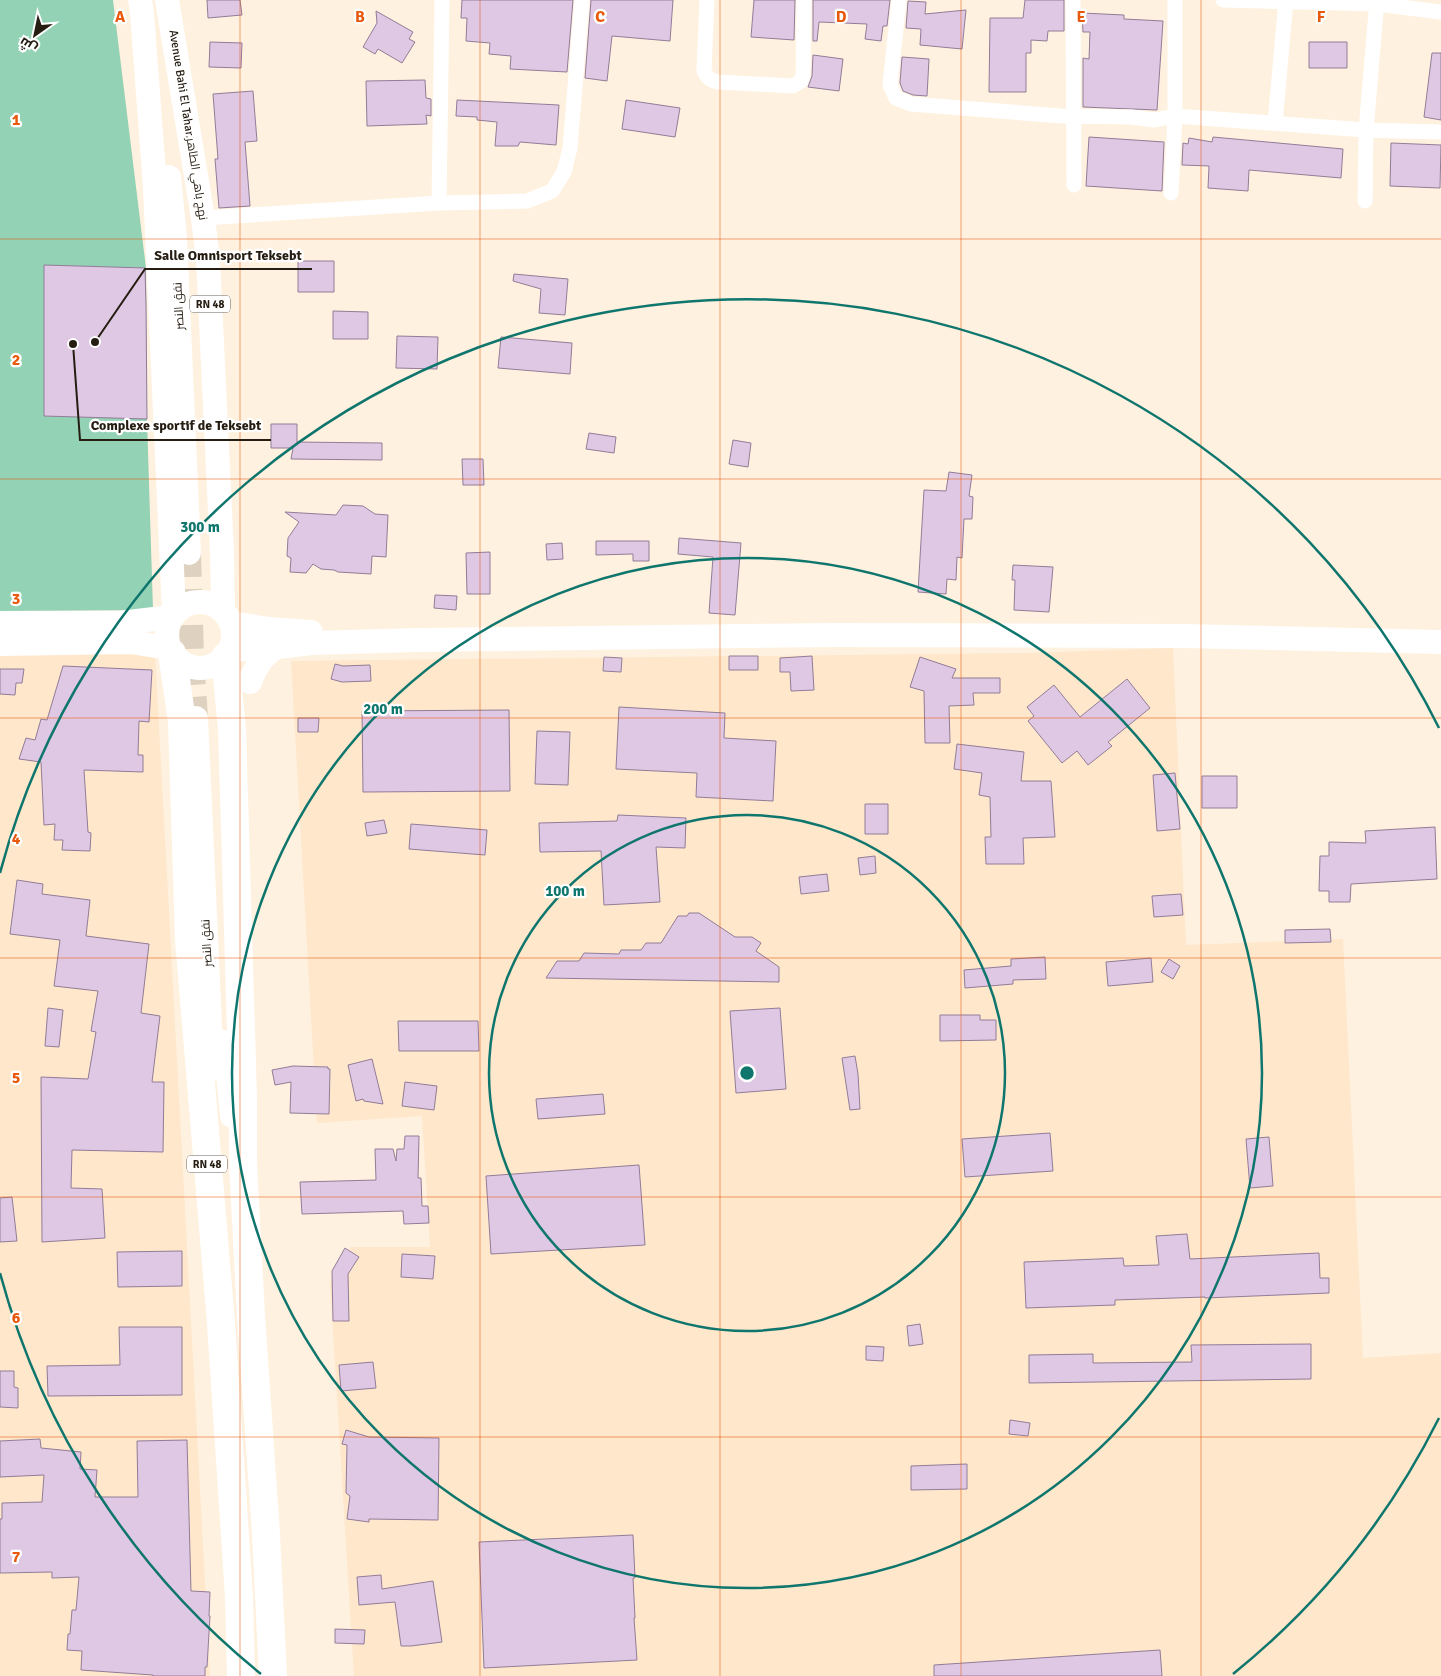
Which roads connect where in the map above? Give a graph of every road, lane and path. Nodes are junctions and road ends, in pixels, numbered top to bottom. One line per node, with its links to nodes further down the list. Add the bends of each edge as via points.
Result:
1 (140, 0): 14 (main road)
2 (167, 0): 20 (main road, Avenue Bahi El Tahar,نهج باهي الطاهر / RN 48)
3 (442, 0): 24 (street)
4 (582, 0): 24 (street, via 570,148 564,172 552,191 527,201)
5 (707, 0): 6 (street, via 706,76 718,82 793,86 803,76)
6 (804, 0)
7 (899, 0): 15 (street, via 890,85 896,98 911,104)
8 (1073, 0): 15 (street)
9 (1175, 0): 16 (street)
10 (1223, 0): 11 (street)
11 (1286, 1): 12 (street); 17 (street)
12 (1377, 2): 13 (street); 18 (street)
13 (1441, 12)
14 (146, 64): 20 (main road, نفق النصر, via 162,108 175,238 194,553 185,226); 26 (main road, via 155,187)
15 (1074, 116): 16 (street, via 1154,120); 21 (street)
16 (1175, 116): 17 (street); 22 (street)
17 (1275, 123): 18 (street)
18 (1366, 130): 19 (street); 23 (street)
19 (1441, 132)
20 (190, 135): 25 (main road, Avenue Bahi El Tahar,نهج باهي الطاهر / RN 48)
21 (1074, 185)
22 (1171, 194)
23 (1365, 201)
24 (439, 203): 25 (street)
25 (203, 218): 27 (main road, Avenue Bahi El Tahar,نهج باهي الطاهر / RN 48, via 208,259)
26 (173, 615): 27 (main road, via 182,606 204,602 214,604); 28 (main road, via 120,623); 33 (main road, via 166,632)
27 (227, 617): 29 (main road, via 276,630); 34 (main road, via 233,636)
28 (0, 623)
29 (417, 640): 30 (main road, via 835,635 1184,636); 32 (main road)
30 (1441, 642)
31 (0, 644): 33 (main road, via 130,642)
32 (277, 647): 34 (main road); 35 (main road, via 262,659)
33 (170, 651): 34 (main road, via 185,664 202,668 218,663); 37 (highway, RN 48, via 182,721 189,940)
34 (227, 653): 36 (highway, RN 48, via 232,729)
35 (250, 682)
36 (243, 1163): 37 (main road, نفق النصر, via 234,1137 203,718 215,1133); 38 (highway, RN 48)
37 (207, 1166): 39 (highway, RN 48)
38 (251, 1316): 39 (highway); 41 (highway, RN 48)
39 (220, 1323): 40 (highway, RN 48)
40 (234, 1534): 41 (highway); 42 (highway, RN 48)
41 (266, 1534): 43 (highway, RN 48)
42 (241, 1676)
43 (273, 1676)

